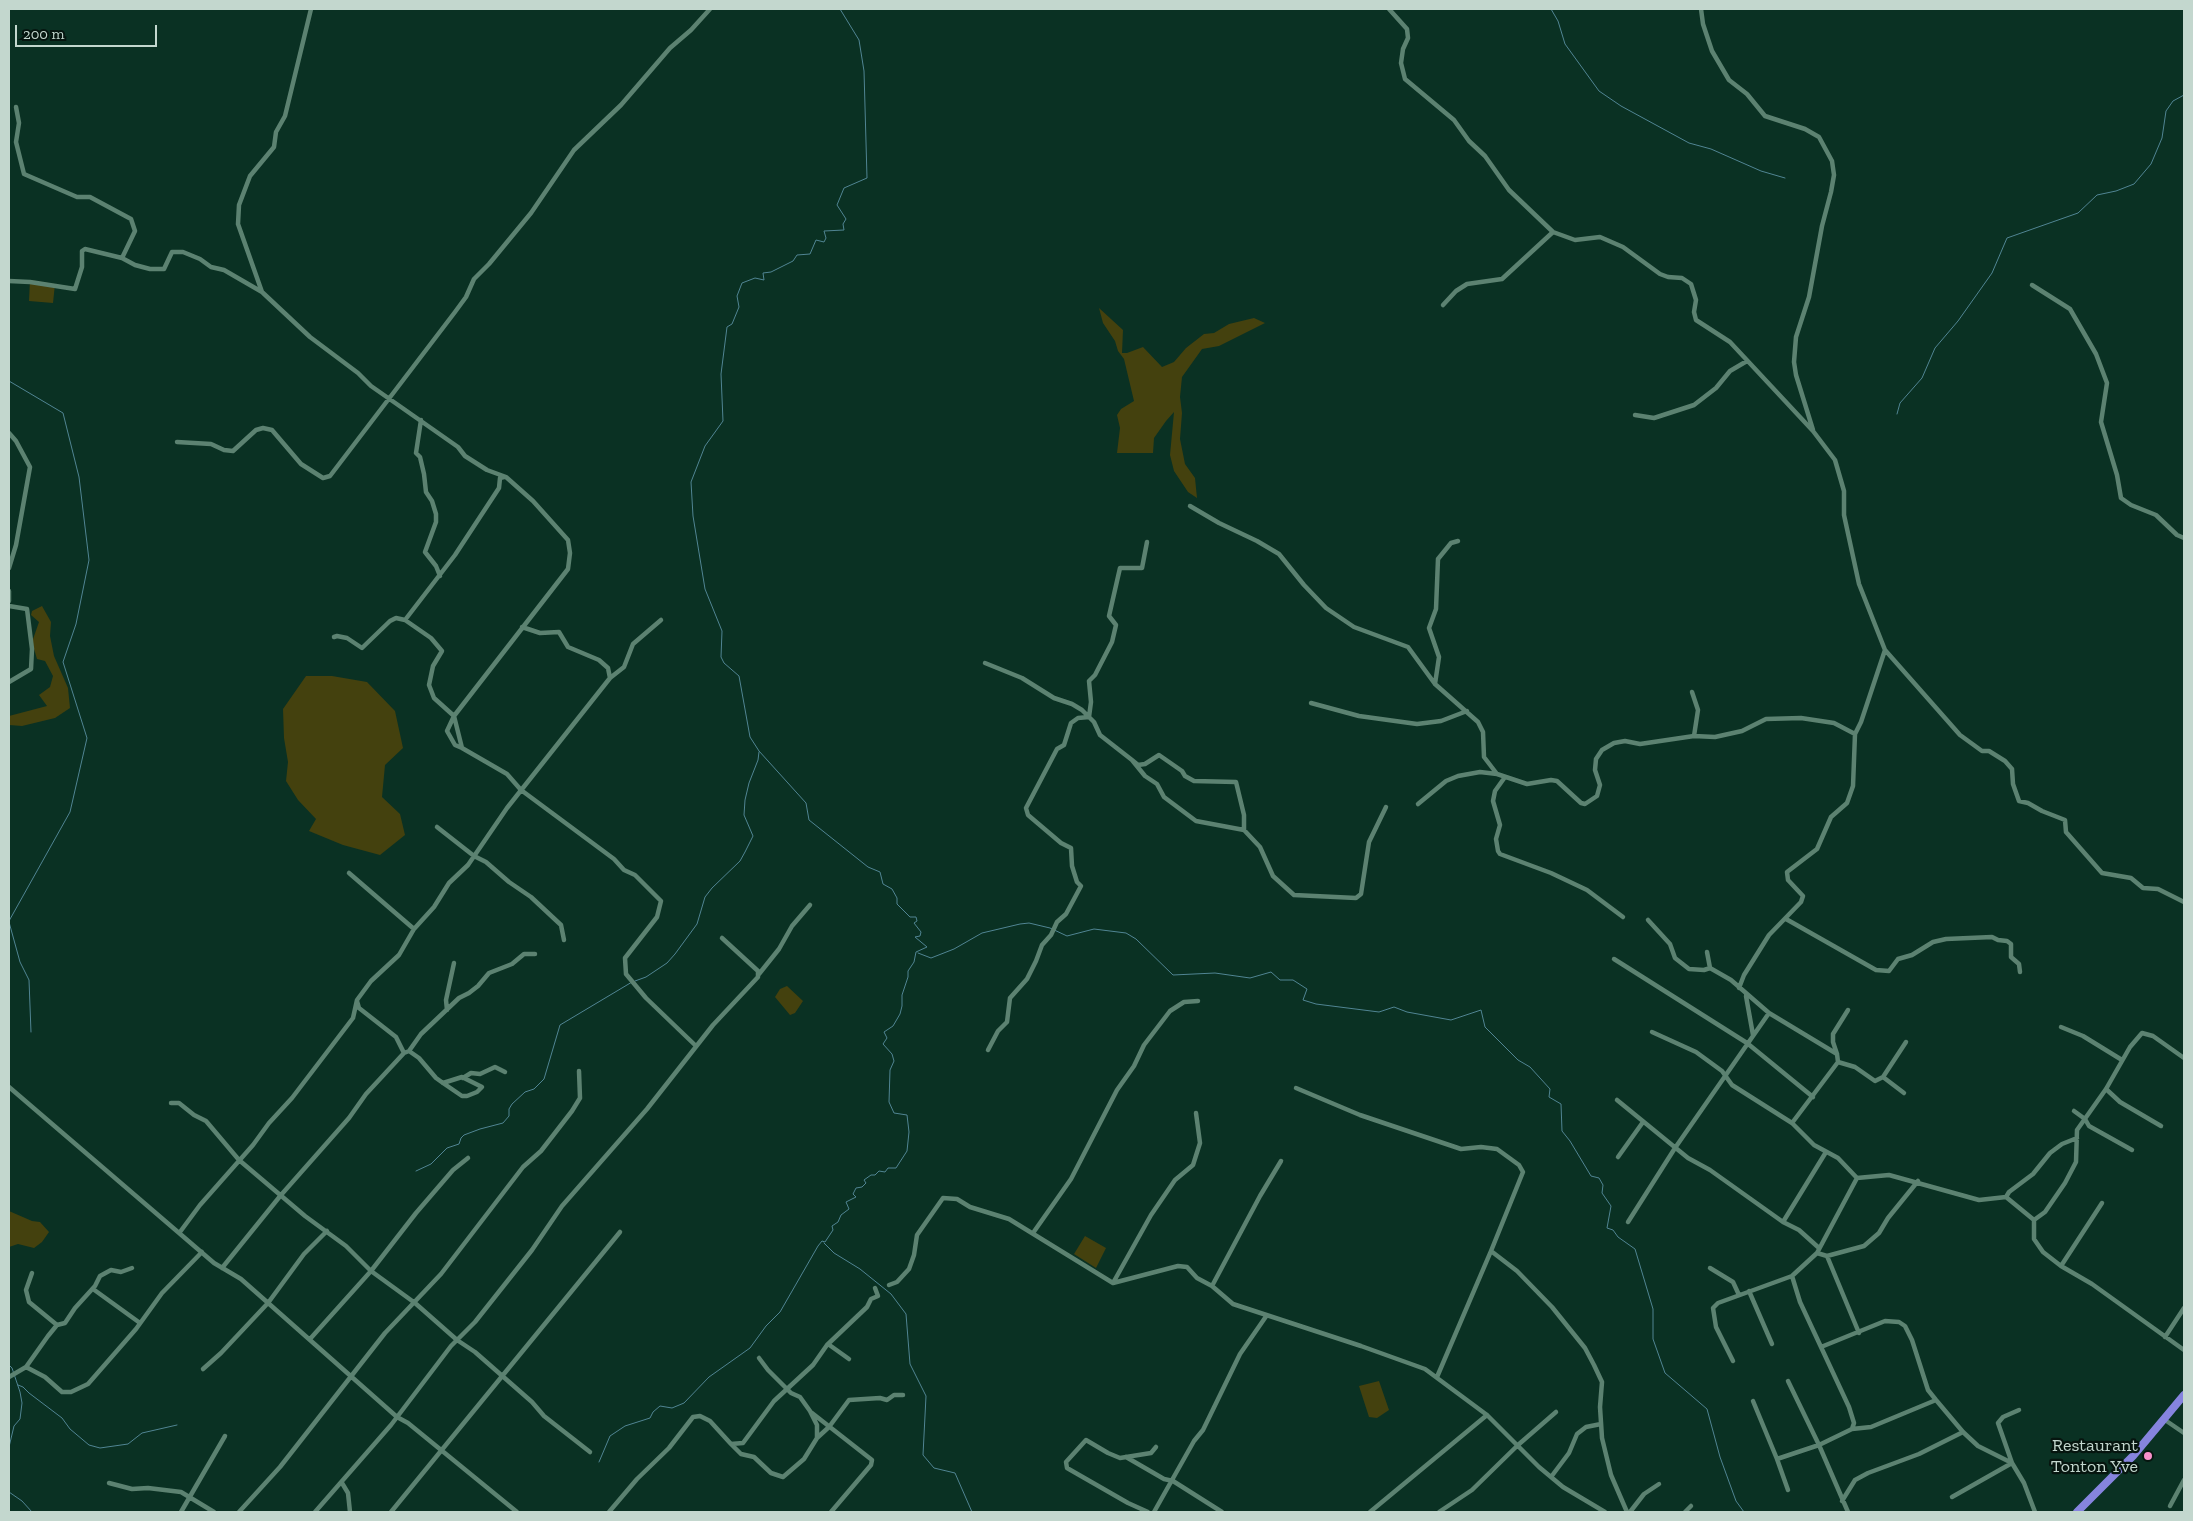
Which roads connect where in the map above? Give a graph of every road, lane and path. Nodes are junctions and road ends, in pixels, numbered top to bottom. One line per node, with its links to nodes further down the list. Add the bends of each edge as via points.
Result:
1 (310, 9): 10 (street, via 285,116 276,132 274,147 250,176 239,205 238,224)
2 (710, 9): 13 (street, via 574,150 531,213 474,279 466,298)
3 (1389, 9): 6 (street, via 1406,29 1408,38 1401,63 1405,79 1454,120 1509,190)
4 (1701, 9): 16 (street, via 1712,50 1729,80 1747,94 1765,116 1819,137 1832,161 1831,192 1809,297 1796,337 1794,362)
5 (16, 107): 7 (street, via 19,123 16,142 24,174 77,197 90,197 131,219 135,231)
6 (1553, 232): 11 (street, via 1502,279 1467,284); 12 (street, via 1575,240 1600,237 1623,247 1660,274 1682,278 1691,284 1696,300 1696,320 1730,342)
7 (122, 258): 8 (street, via 85,249 75,289); 10 (street, via 142,267 164,269 172,252 183,252)
8 (9, 281)
9 (2032, 286): 21 (street, via 2070,309 2096,354 2107,383 2101,422 2121,498 2156,515)
10 (262, 292): 13 (street, via 310,336)
11 (1443, 305)
12 (1747, 361): 14 (street, via 1730,371 1716,388 1694,405 1654,418); 16 (street)
13 (391, 399): 15 (street); 18 (street, via 336,471 324,478 300,464 272,430 256,430 233,451 211,444)
14 (1635, 416)
15 (420, 420): 19 (street, via 458,447 465,456); 25 (street, via 416,453 424,474 426,492 436,514 425,552)
16 (1813, 431): 33 (street, via 1835,460 1844,491 1844,515 1859,584)
17 (9, 433): 24 (street, via 30,467 18,539)
18 (177, 442)
19 (506, 477): 25 (street, via 500,478 499,488); 31 (street, via 568,540 570,553 568,568)
20 (1190, 506): 37 (street, via 1279,554 1326,608 1354,627 1408,648)
21 (2184, 538)
22 (1458, 541): 37 (street, via 1451,543 1438,559 1436,610 1429,628 1439,658)
23 (1147, 542): 42 (street, via 1142,568 1120,568 1109,616 1116,625 1112,642 1089,681 1092,702)
24 (9, 568)
25 (440, 576): 29 (street)
26 (9, 591): 27 (street)
27 (9, 601)
28 (9, 606): 36 (street, via 27,609 32,649 31,669)
29 (405, 620): 32 (street, via 390,620 362,648 347,638); 41 (street, via 442,650 428,685 434,698)
30 (661, 620): 35 (street, via 633,644 624,666)
31 (522, 627): 35 (street, via 540,633 559,632 568,647 599,660 608,668); 41 (street)
32 (334, 638)
33 (1885, 650): 43 (street); 56 (street, via 1960,734 1982,751 1990,751 2005,760 2012,769 2019,800 2065,820 2066,832 2102,873 2131,878 2143,888 2158,889)
34 (985, 663): 42 (street, via 1022,678 1054,698 1072,704)
35 (610, 678): 49 (street)
36 (9, 682)
37 (1436, 684): 40 (street)
38 (1692, 692): 44 (street, via 1698,710)
39 (1311, 703): 40 (street, via 1359,716 1417,724 1441,721)
40 (1467, 711): 47 (street, via 1483,732 1484,757)
41 (454, 716): 45 (street); 45 (street, via 447,731 456,745)
42 (1089, 717): 46 (street, via 1100,735); 84 (street, via 1078,718 1071,723 1064,744 1057,749 1026,808 1028,815 1071,848 1072,866 1081,886 1066,914 1042,945 1027,978 1010,998 1007,1022)
43 (1855, 734): 44 (street, via 1834,723 1802,718 1766,719 1742,731 1715,737); 60 (street, via 1853,786 1847,803 1831,817 1817,849 1787,872 1788,880 1803,896)
44 (1694, 736): 48 (street, via 1640,744 1625,740 1602,750 1595,770 1600,785 1597,796 1585,804 1558,781 1527,784)
45 (462, 748): 49 (street, via 507,774)
46 (1132, 760): 53 (street, via 1144,776 1157,784 1164,797 1196,821); 53 (street, via 1138,765 1145,764 1160,755 1194,780 1236,782)
47 (1497, 774): 48 (street); 50 (street, via 1480,772 1458,776 1446,781)
48 (1505, 777): 58 (street, via 1495,791 1493,801 1500,825 1496,839 1500,854 1586,890)
49 (521, 790): 54 (street); 83 (street, via 614,859 624,870 635,875 661,902 657,917 625,958 626,974)
50 (1418, 804)
51 (1386, 807): 53 (street, via 1369,842 1361,894 1356,898 1294,895 1273,876 1260,847)
52 (437, 827): 54 (street)
53 (1244, 830)
54 (474, 856): 61 (street); 63 (street, via 531,897 560,925)
55 (349, 873): 61 (street)
56 (2184, 902)
57 (810, 905): 70 (street)
58 (1622, 918)
59 (1648, 920): 68 (street, via 1670,944 1675,958 1689,969)
60 (1786, 920): 69 (street, via 1876,970 1889,971 1898,959 1912,955 1933,942 1992,937 2011,944 2011,957 2019,964); 71 (street, via 1769,935)
61 (414, 929): 73 (street, via 399,955 371,981)
62 (722, 938): 70 (street)
63 (564, 940)
64 (1708, 952): 68 (street)
65 (535, 954): 75 (street, via 524,954 512,964 489,973)
66 (1614, 959): 82 (street)
67 (454, 963): 75 (street)
68 (1710, 968): 71 (street)
69 (2020, 972)
70 (759, 974): 83 (street)
71 (1739, 988): 72 (street)
72 (1746, 996): 77 (street); 80 (street)
73 (357, 1000): 85 (street, via 359,1008 396,1037); 115 (street, via 353,1018 292,1098)
74 (1198, 1001): 128 (street, via 1184,1002 1170,1012 1144,1045 1071,1179)
75 (447, 1010): 85 (street)
76 (1848, 1010): 86 (street, via 1833,1034)
77 (1768, 1013): 80 (street); 86 (street)
78 (2061, 1027): 88 (street, via 2083,1036)
79 (1652, 1032): 92 (street, via 1696,1052)
80 (1753, 1035): 82 (street)
81 (1906, 1042): 93 (street)
82 (1747, 1044): 92 (street); 100 (street)
83 (696, 1046): 156 (street, via 648,1108 562,1206 524,1260)
84 (988, 1050)
85 (407, 1052): 95 (street, via 419,1058); 119 (street, via 366,1094)
86 (1838, 1054): 89 (street)
87 (2184, 1058): 88 (street, via 2153,1036 2142,1033)
88 (2122, 1060): 98 (street)
89 (1838, 1062): 93 (street, via 1855,1067 1875,1081); 100 (street)
90 (505, 1072): 94 (street, via 495,1067)
91 (579, 1072): 148 (street, via 580,1098 572,1112 542,1151 523,1167)
92 (1726, 1075): 107 (street, via 1732,1085); 110 (street)
93 (1883, 1077): 99 (street)
94 (463, 1078): 95 (street); 95 (street, via 482,1087 477,1092 462,1096)
95 (443, 1083)
96 (9, 1087): 126 (street)
97 (1296, 1088): 130 (street, via 1360,1115 1461,1149 1498,1149 1519,1165 1523,1172)
98 (2106, 1089): 105 (street); 108 (street, via 2120,1102)
99 (1904, 1094)
100 (1813, 1097): 107 (street)
101 (1617, 1100): 106 (street)
102 (171, 1102): 115 (street, via 179,1103 206,1121)
103 (2074, 1111): 105 (street)
104 (1196, 1113): 140 (street, via 1200,1143 1193,1165 1175,1180 1156,1208)
105 (2085, 1119): 109 (street, via 2077,1130); 111 (street, via 2089,1126)
106 (1643, 1122): 110 (street); 113 (street)
107 (1792, 1123): 112 (street)
108 (2161, 1126)
109 (2077, 1138): 120 (street, via 2050,1153 2033,1174); 122 (street, via 2076,1162 2069,1176 2045,1212)
110 (1675, 1148): 123 (street); 124 (street)
111 (2132, 1150)
112 (1826, 1152): 117 (street, via 1846,1165); 124 (street)
113 (1618, 1157)
114 (468, 1158): 137 (street, via 453,1170 416,1213)
115 (239, 1160): 119 (street); 126 (street)
116 (1281, 1161): 142 (street)
117 (1857, 1178): 118 (street, via 1889,1175); 129 (street)
118 (1918, 1181): 120 (street, via 1979,1200); 132 (street, via 1872,1240 1864,1246)
119 (281, 1195): 125 (street); 135 (street)
120 (2006, 1197): 122 (street)
121 (2102, 1203): 133 (street)
122 (2034, 1220): 133 (street, via 2034,1239 2043,1252)
123 (1628, 1222)
124 (1783, 1222): 129 (street, via 1799,1230)
125 (327, 1231): 137 (street); 147 (street, via 304,1254)
126 (180, 1232): 131 (street)
127 (620, 1232): 166 (street)
128 (1033, 1233): 140 (street); 141 (street, via 1010,1218 943,1198 917,1235 909,1269 897,1282)
129 (1818, 1250): 132 (street); 139 (street)
130 (1492, 1251): 169 (street); 182 (street, via 1552,1307 1585,1348 1602,1382)
131 (202, 1252): 135 (street); 151 (street, via 162,1293)
132 (1827, 1256): 153 (street)
133 (2061, 1266): 154 (street, via 2092,1284)
134 (132, 1268): 144 (street, via 121,1272 111,1270 100,1276)
135 (222, 1268): 147 (street, via 241,1279)
136 (1710, 1268): 146 (street, via 1733,1282)
137 (371, 1271): 148 (street); 155 (street)
138 (32, 1273): 152 (street, via 26,1290 30,1302)
139 (1792, 1276): 145 (street); 159 (street)
140 (1113, 1283): 142 (street, via 1178,1266 1187,1267 1197,1278)
141 (889, 1285)
142 (1212, 1286): 150 (street, via 1233,1304)
143 (875, 1288): 157 (street, via 878,1296 871,1299 867,1307)
144 (93, 1289): 151 (street); 152 (street, via 65,1323)
145 (1749, 1291): 146 (street); 158 (street)
146 (1740, 1295): 163 (street, via 1713,1308 1716,1327)
147 (268, 1303): 155 (street); 165 (street)
148 (416, 1303): 156 (street); 167 (street, via 402,1313)
149 (2184, 1308): 154 (street)
150 (1267, 1315): 169 (street, via 1399,1359); 200 (street, via 1240,1354 1203,1430)
151 (140, 1323): 164 (street, via 88,1384 71,1392 62,1392 45,1377)
152 (57, 1325): 164 (street)
153 (1859, 1333): 159 (street); 174 (street, via 1884,1321 1899,1322 1905,1326 1928,1390)
154 (2165, 1337): 160 (street)
155 (310, 1340): 167 (street)
156 (457, 1340): 166 (street); 180 (street)
157 (828, 1344): 162 (street); 171 (street, via 814,1366)
158 (1772, 1344)
159 (1821, 1348): 184 (street, via 1849,1407 1854,1423)
160 (2184, 1350)
161 (760, 1358): 171 (street)
162 (849, 1360)
163 (1733, 1361)
164 (26, 1367): 168 (street)
165 (203, 1369)
166 (502, 1375): 193 (street); 194 (street, via 544,1416)
167 (351, 1376): 180 (street); 212 (street, via 280,1467)
168 (9, 1377)
169 (1437, 1377): 179 (street)
170 (1788, 1381): 191 (street)
171 (787, 1389): 177 (street); 189 (street, via 774,1401 744,1442)
172 (903, 1395): 183 (street, via 894,1395 887,1400 850,1400)
173 (2184, 1395): 181 (highway)
174 (1936, 1400): 184 (street, via 1870,1427); 185 (street)
175 (1753, 1401): 196 (street)
176 (2019, 1410): 197 (street, via 1998,1422)
177 (810, 1411): 183 (street); 188 (street, via 818,1425)
178 (1556, 1412): 190 (street)
179 (1487, 1414): 190 (street); 222 (street)
180 (397, 1418): 193 (street); 202 (street)
181 (2165, 1420): 186 (street); 229 (highway)
182 (1601, 1424): 198 (street, via 1586,1427 1577,1434 1569,1453); 225 (street, via 1611,1475)
183 (829, 1427): 188 (street); 218 (street, via 872,1460)
184 (1852, 1429): 191 (street)
185 (1962, 1432): 197 (street, via 1978,1446); 207 (street, via 1855,1480)
186 (2184, 1433)
187 (225, 1436): 205 (street)
188 (817, 1438): 189 (street, via 804,1459 783,1477 771,1474 754,1457 741,1454)
189 (731, 1444): 217 (street, via 710,1421 700,1416 692,1417 669,1448 637,1478)
190 (1518, 1445): 198 (street); 223 (street, via 1472,1490)
191 (1819, 1445): 196 (street); 207 (street)
192 (1156, 1447): 195 (street, via 1151,1453)
193 (443, 1451): 215 (street); 216 (street)
194 (590, 1452)
195 (1126, 1457): 200 (street, via 1164,1480); 219 (street, via 1108,1453 1086,1440 1066,1462 1066,1468)
196 (1777, 1459): 204 (street)
197 (2012, 1463): 206 (street); 228 (street)
198 (1552, 1477): 224 (street)
199 (2184, 1480): 209 (street)
200 (1172, 1481): 220 (street); 221 (street)
201 (109, 1483): 205 (street, via 181,1492)
202 (342, 1483): 213 (street); 214 (street, via 348,1492)
203 (1658, 1484): 225 (street, via 1644,1494)
204 (1788, 1490)
205 (189, 1496): 210 (street); 211 (street)
206 (1952, 1497)
207 (1842, 1501): 227 (street)
208 (1691, 1506): 226 (street)
209 (2170, 1506)
210 (181, 1512)
211 (214, 1512)
212 (239, 1512)
213 (315, 1512)
214 (350, 1512)
215 (391, 1512)
216 (517, 1512)
217 (609, 1512)
218 (831, 1512)
219 (1148, 1512)
220 (1154, 1512)
221 (1222, 1512)
222 (1370, 1512)
223 (1439, 1512)
224 (1606, 1512)
225 (1629, 1512)
226 (1686, 1512)
227 (1848, 1512)
228 (2035, 1512)
229 (2078, 1512)

